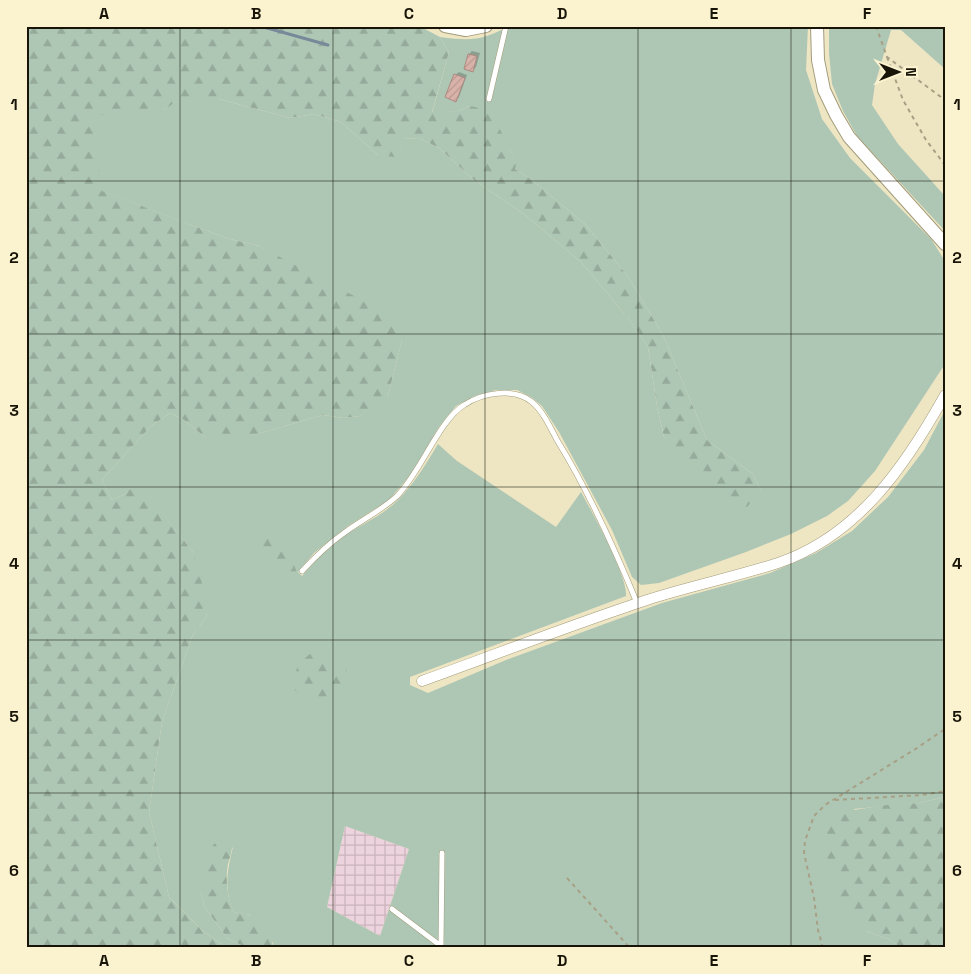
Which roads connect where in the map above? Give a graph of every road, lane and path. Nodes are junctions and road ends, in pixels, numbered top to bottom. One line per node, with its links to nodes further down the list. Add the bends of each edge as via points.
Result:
1 (445, 26): 2 (street, via 466,30)
2 (486, 26)
3 (506, 26): 7 (lane)
4 (817, 26): 10 (street, via 818,60 824,90 836,115 849,137)
5 (876, 26): 6 (path)
6 (887, 57): 8 (path); 9 (path, via 903,100)
7 (489, 99)
8 (945, 100)
9 (945, 165)
10 (945, 244)
11 (945, 395): 13 (street, via 922,437 896,474 853,520 813,548 779,563)
12 (302, 571): 13 (lane, via 328,545 396,496 462,405 493,394 510,393 532,401 544,418 609,535)
13 (637, 603): 14 (street)
14 (422, 681)
15 (945, 729): 17 (path)
16 (945, 791): 17 (path)
17 (834, 800): 23 (path, via 814,816 804,854)
18 (442, 853): 21 (lane)
19 (567, 878): 22 (path)
20 (392, 909): 21 (lane)
21 (442, 947)
22 (630, 948)
23 (823, 948)

